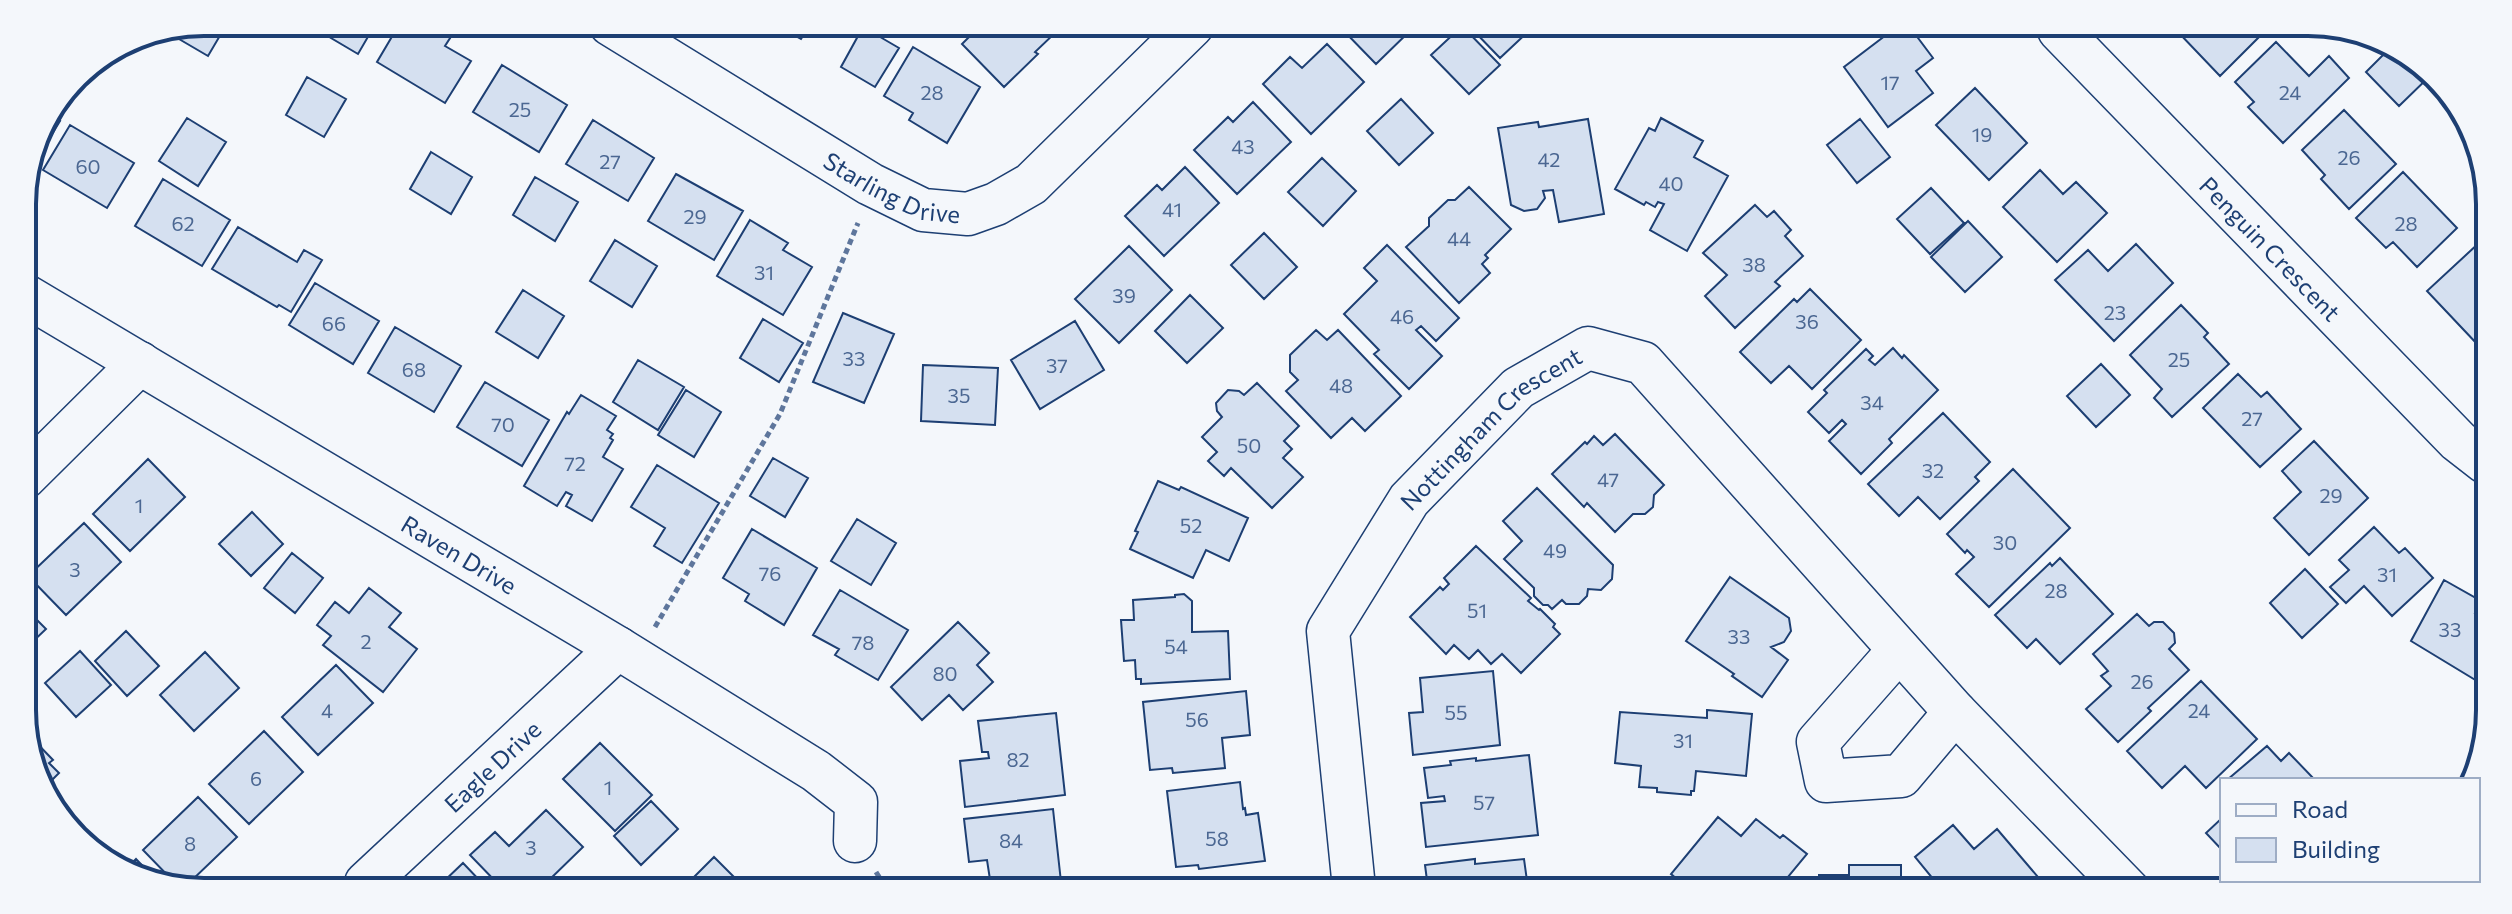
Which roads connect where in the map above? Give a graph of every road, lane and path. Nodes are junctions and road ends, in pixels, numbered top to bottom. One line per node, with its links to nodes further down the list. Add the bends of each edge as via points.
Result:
1 (630, 36): 2 (street, Starling Drive, via 870,184 923,210 968,214 1031,184)
2 (1182, 36)
3 (2065, 36): 7 (street, Penguin Crescent)
4 (863, 211): 9 (path, via 780,414 661,614)
5 (36, 302): 6 (street, Raven Drive)
6 (140, 363): 8 (street); 9 (street, Raven Drive)
7 (2476, 455)
8 (36, 466)
9 (634, 642): 12 (street, Raven Drive, via 856,802); 13 (street, Eagle Drive)
10 (1899, 650): 11 (street, Nottingham Crescent); 11 (street, via 1818,742 1826,781 1901,776); 14 (street, Nottingham Crescent, via 1643,363 1588,348 1518,388 1409,500 1328,631)
11 (1955, 712): 15 (street, Nottingham Crescent)
12 (855, 841)
13 (372, 878)
14 (1353, 878)
15 (2116, 878)

